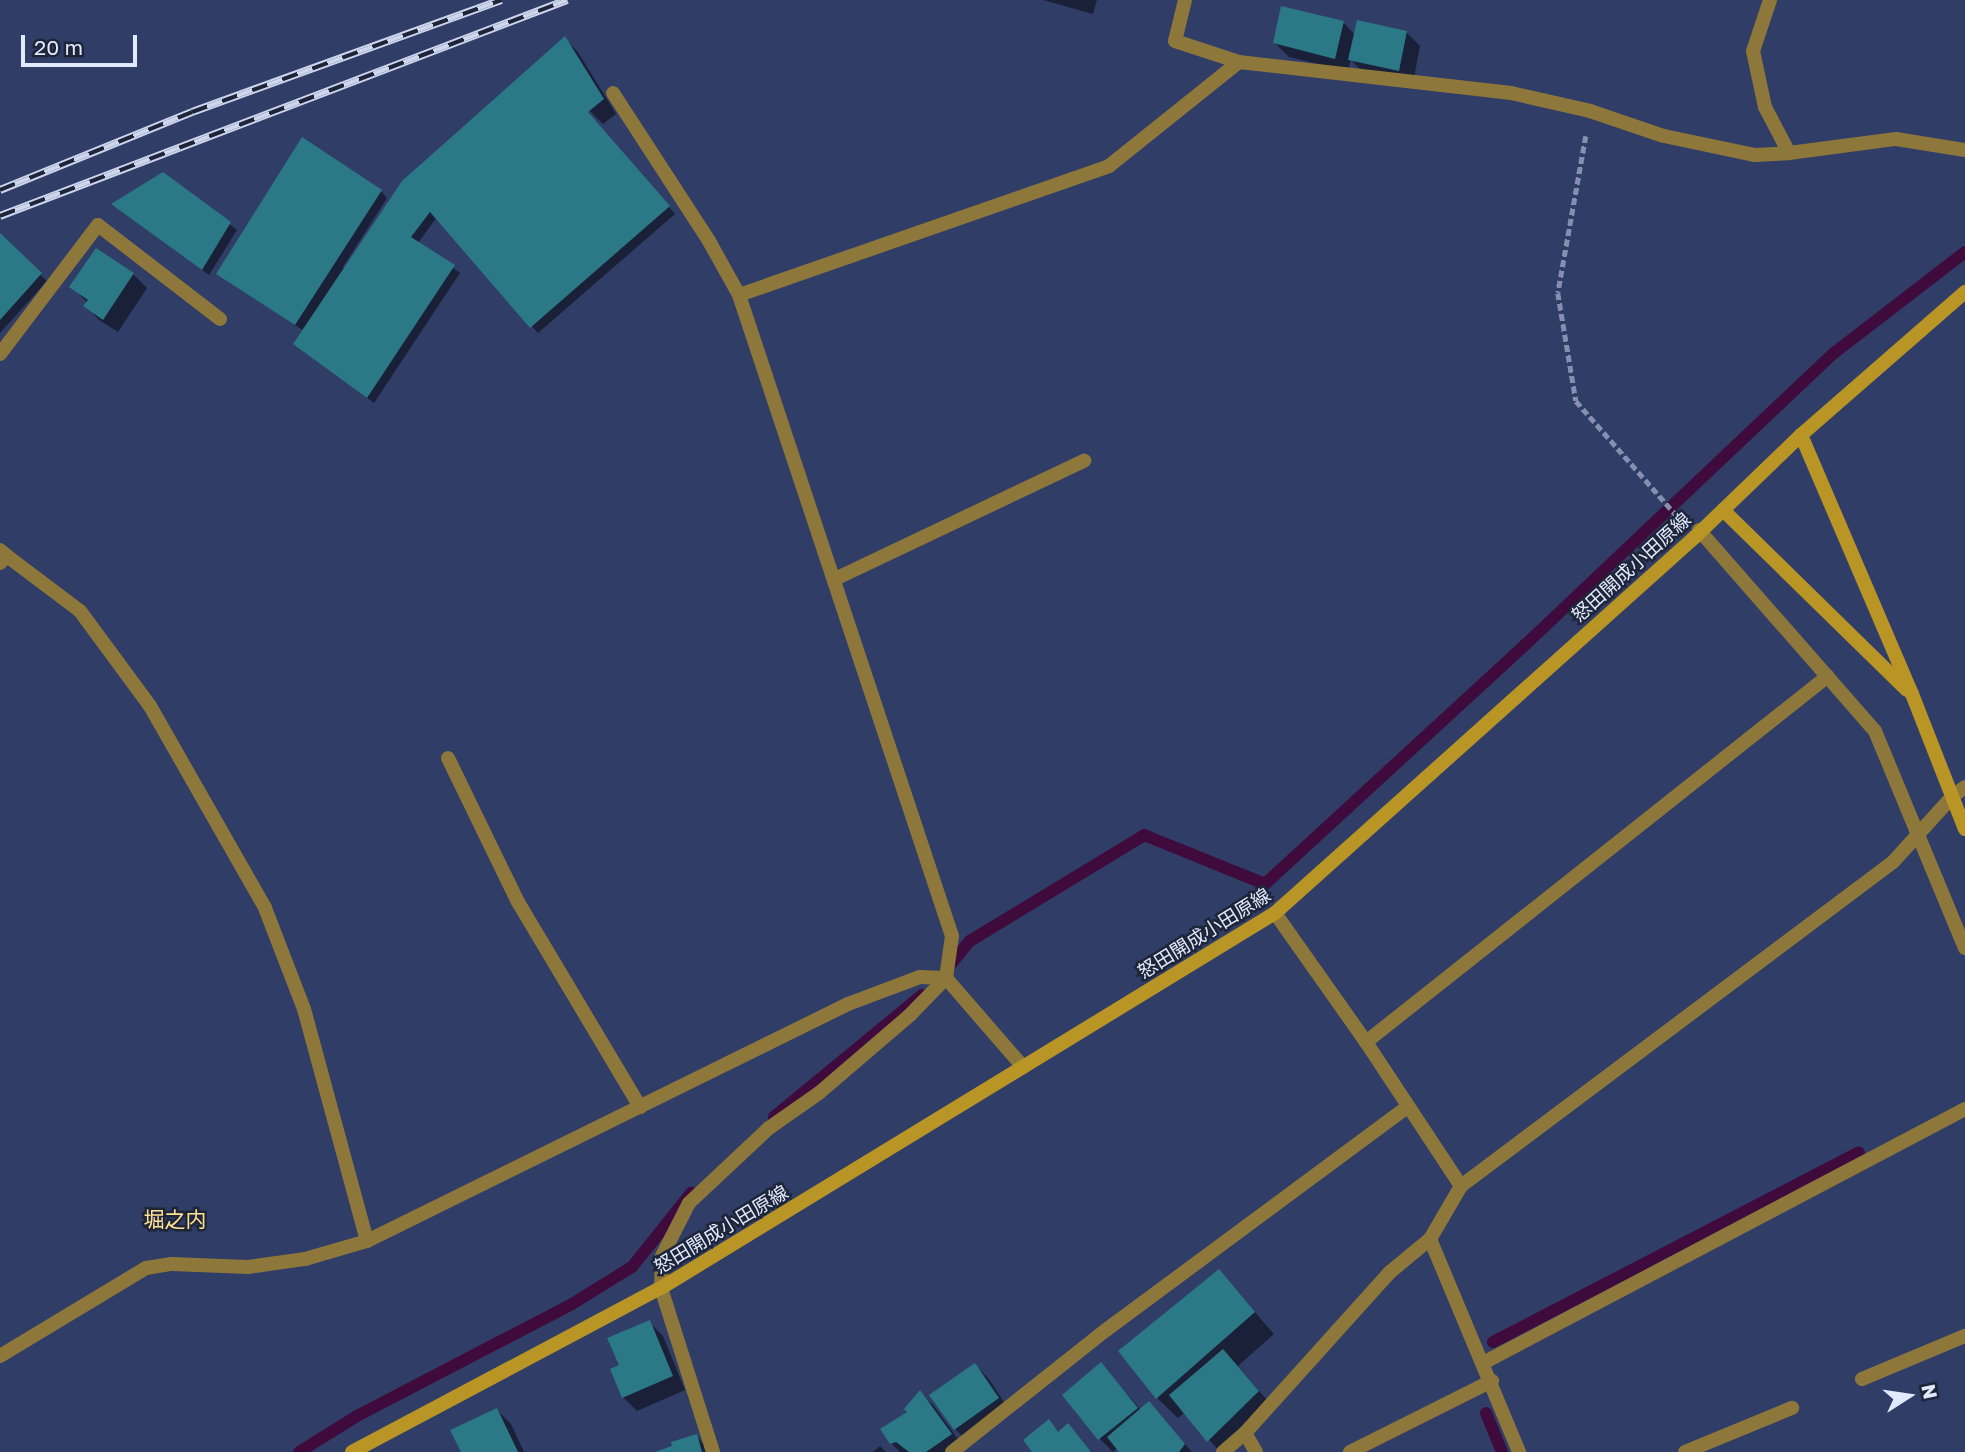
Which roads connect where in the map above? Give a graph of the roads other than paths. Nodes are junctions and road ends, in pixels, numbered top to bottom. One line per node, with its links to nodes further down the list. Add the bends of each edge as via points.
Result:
1 (1185, 0): 3 (street, via 1175,41)
2 (1770, 0): 6 (street, via 1753,51 1765,107)
3 (1239, 62): 6 (street, via 1511,93 1590,111 1676,139 1754,155); 8 (street, via 1109,166)
4 (613, 93): 8 (street)
5 (1965, 150): 6 (street, via 1896,139)
6 (1789, 153)
7 (1965, 292): 11 (main road, 怒田開成小田原線)
8 (740, 295): 16 (street)
9 (220, 319): 10 (street, via 98,225)
10 (0, 354)
11 (1801, 435): 13 (main road, 怒田開成小田原線); 18 (main road)
12 (1084, 461): 16 (street)
13 (1723, 510): 14 (main road, 怒田開成小田原線); 18 (main road)
14 (1697, 533): 17 (street); 24 (main road, 怒田開成小田原線)
15 (3, 556): 34 (street, via 80,611 150,706 265,908 304,1009)
16 (835, 579): 26 (street, via 951,936)
17 (1828, 676): 23 (street, via 1875,731); 27 (street)
18 (1912, 694): 21 (main road)
19 (449, 758): 29 (street, via 518,902)
20 (1965, 787): 21 (street)
21 (1952, 797): 22 (main road); 23 (street)
22 (1965, 829)
23 (1920, 833): 25 (street); 32 (street, via 1893,862)
24 (1275, 913): 27 (street); 28 (main road, 怒田開成小田原線)
25 (1965, 948)
26 (946, 978): 28 (street); 29 (street, via 920,977 848,1004); 35 (street, via 819,1093 769,1128 690,1203 662,1256)
27 (1366, 1042): 30 (street)
28 (1023, 1067): 35 (main road, 怒田開成小田原線)
29 (640, 1107): 34 (street)
30 (1407, 1107): 32 (street); 45 (street, via 1106,1330)
31 (1965, 1109): 38 (street)
32 (1461, 1186): 33 (street)
33 (1430, 1239): 38 (street); 42 (street, via 1389,1273)
34 (368, 1241): 37 (street, via 305,1259 248,1267 172,1264 146,1268)
35 (661, 1288): 43 (main road, 怒田開成小田原線); 44 (street)
36 (1965, 1336): 39 (street)
37 (0, 1356)
38 (1483, 1363): 40 (street)
39 (1862, 1378)
40 (1492, 1381): 48 (street); 49 (street)
41 (1791, 1408): 50 (street)
42 (1245, 1433): 46 (street); 47 (street)
43 (352, 1452)
44 (713, 1452)
45 (951, 1452)
46 (1223, 1452)
47 (1256, 1452)
48 (1350, 1452)
49 (1519, 1452)
50 (1685, 1452)

